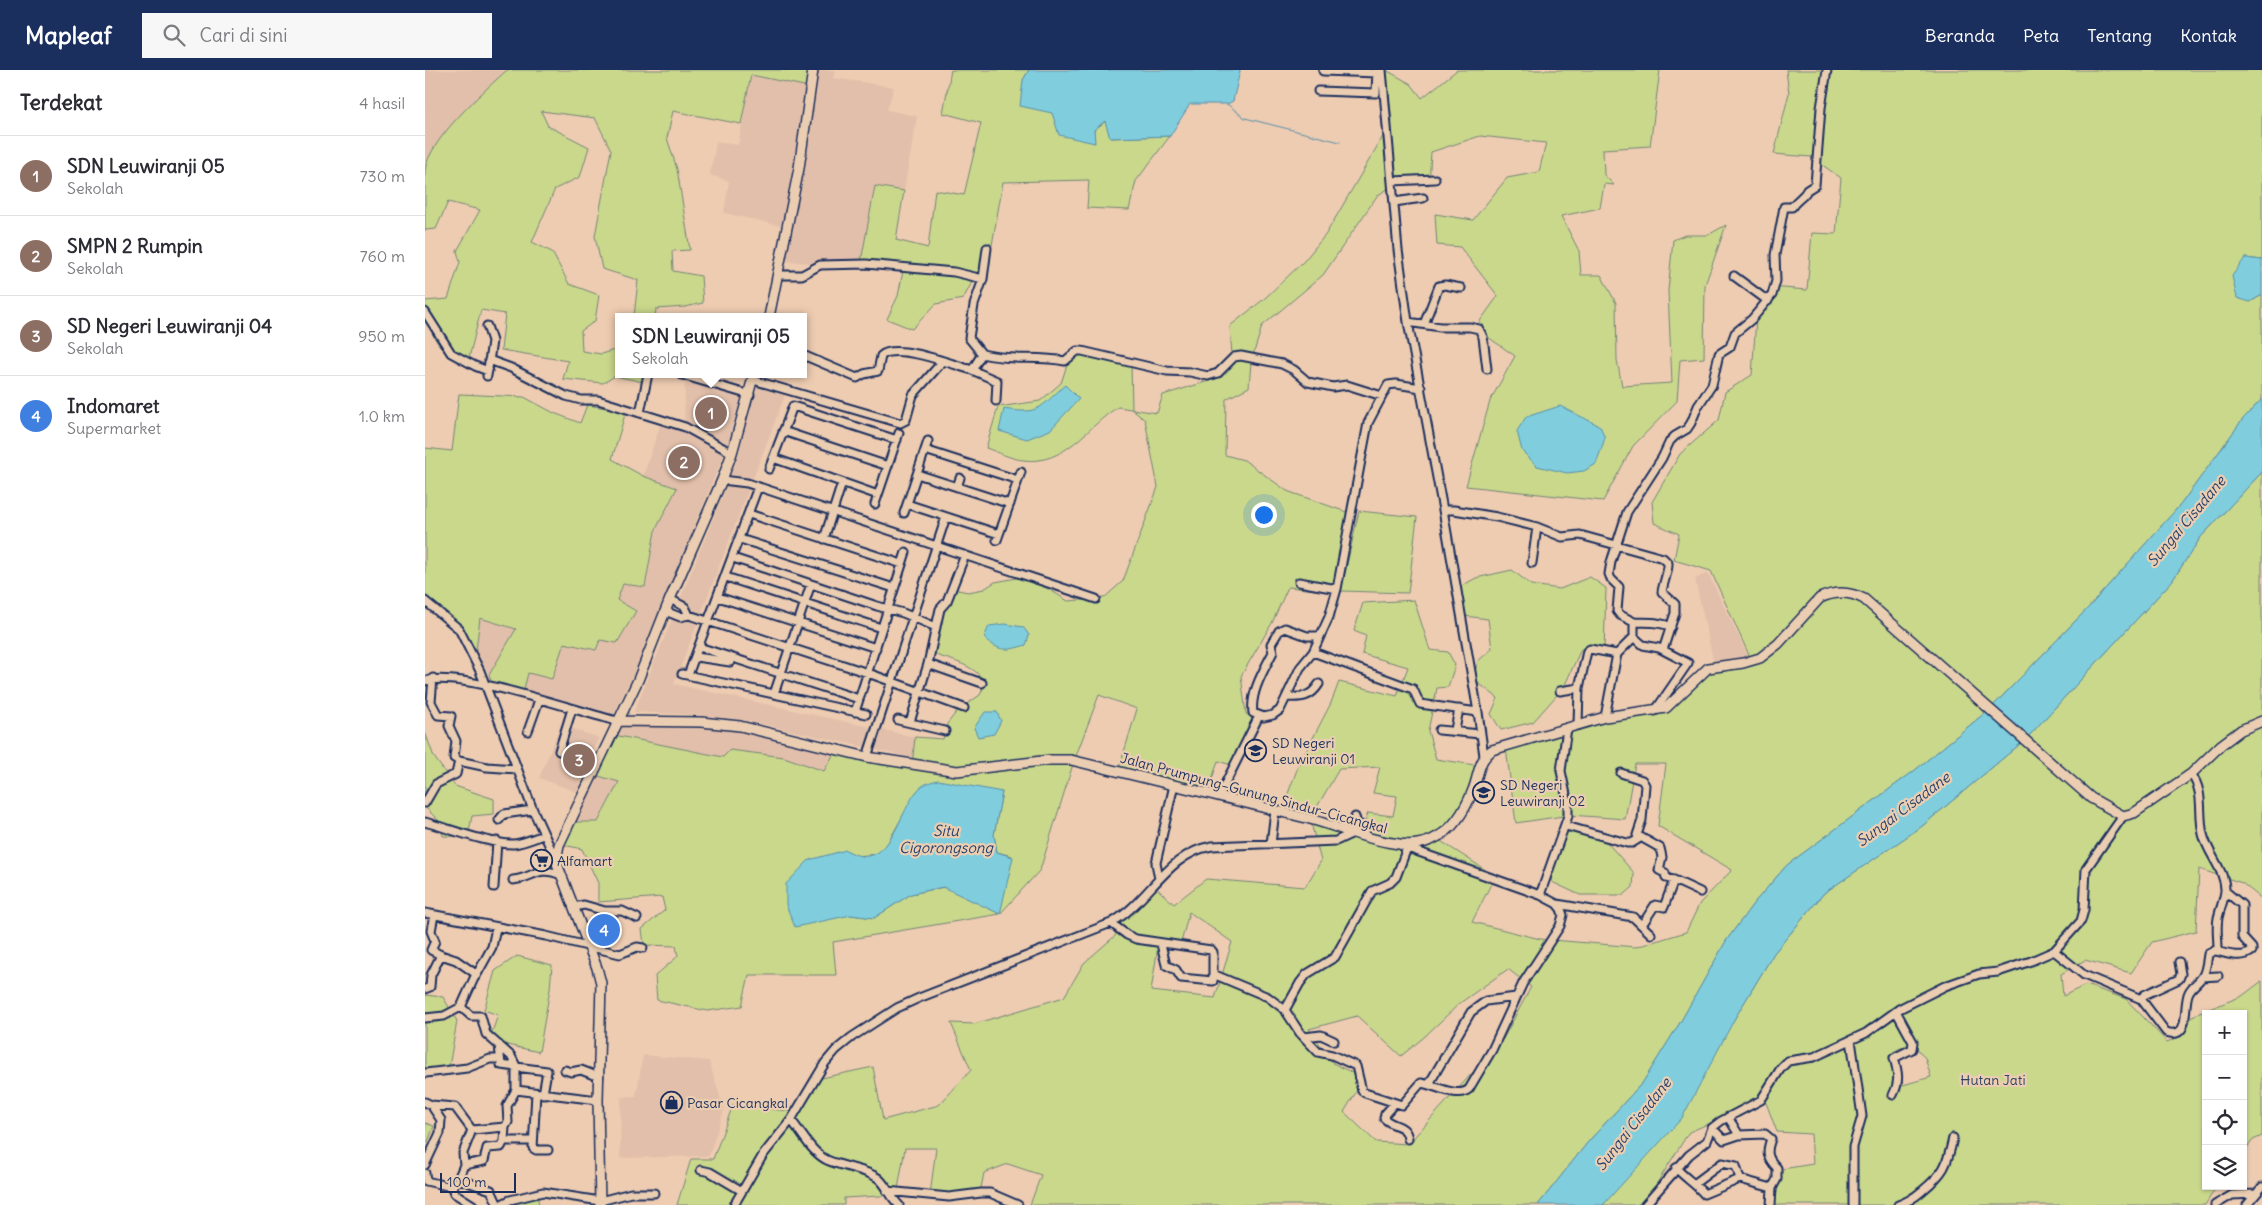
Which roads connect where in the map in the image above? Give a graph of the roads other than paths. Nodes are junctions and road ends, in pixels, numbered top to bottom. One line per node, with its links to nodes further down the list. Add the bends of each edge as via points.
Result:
1 (813, 70): 11 (main road, via 800,161)
2 (1827, 70): 15 (street, via 1815,185 1792,207 1784,207 1775,254 1775,288)
3 (1323, 71): 4 (street)
4 (1379, 71): 5 (street, via 1376,93); 7 (street)
5 (1318, 91)
6 (1435, 179): 7 (street)
7 (1392, 181): 9 (street)
8 (1423, 198): 9 (street)
9 (1394, 202): 18 (street)
10 (987, 248): 13 (street)
11 (778, 275): 13 (street, via 802,275 820,265 866,264 954,272); 17 (main road)
12 (1734, 276): 15 (street)
13 (983, 279): 21 (street, via 974,305 969,338)
14 (1461, 288): 19 (street, via 1439,286)
15 (1768, 301): 66 (street, via 1735,333 1730,347 1719,354 1707,396 1698,406 1687,429 1670,442 1640,490 1627,512)
16 (425, 312): 23 (street, via 451,352 487,374)
17 (770, 313)
18 (1409, 322): 19 (street); 31 (street)
19 (1424, 324): 25 (street, via 1440,328 1479,329)
20 (487, 326): 23 (street, via 492,341)
21 (982, 354): 26 (street); 33 (street, via 1065,361 1077,351 1083,351 1167,371 1208,376 1219,373 1234,357 1241,356 1282,364 1308,382 1333,387 1347,385)
22 (807, 357): 24 (street, via 857,378 877,371 881,356 888,352)
23 (489, 360): 35 (street, via 566,396 598,400)
24 (943, 361): 26 (street); 30 (street, via 913,395 905,420 900,422)
25 (1487, 369)
26 (972, 370): 34 (street, via 997,381)
27 (647, 378): 35 (street)
28 (692, 378): 32 (street)
29 (754, 378): 32 (main road)
30 (757, 378)
31 (1421, 388): 33 (street, via 1391,384); 57 (street)
32 (750, 395): 39 (main road)
33 (1382, 396): 76 (street, via 1368,423)
34 (997, 401)
35 (640, 413): 39 (street, via 685,426)
36 (783, 431): 40 (street); 41 (street); 41 (street, via 791,409 796,406 898,436)
37 (927, 441): 38 (street)
38 (925, 450): 45 (street); 49 (street)
39 (732, 453): 43 (main road)
40 (773, 458): 42 (street); 50 (street)
41 (888, 466): 53 (street)
42 (769, 469)
43 (726, 470): 47 (main road); 48 (street)
44 (1021, 472): 49 (street)
45 (917, 474): 52 (street); 55 (street)
46 (960, 478): 52 (street)
47 (722, 480): 48 (street); 78 (main road)
48 (736, 480): 51 (street)
49 (1018, 480): 56 (street)
50 (842, 483): 53 (street); 58 (street)
51 (758, 487): 58 (street); 60 (street)
52 (957, 487): 56 (street)
53 (878, 495): 54 (street)
54 (875, 504)
55 (907, 504): 59 (street); 61 (street)
56 (1009, 504): 61 (street, via 998,537)
57 (1443, 510): 62 (street, via 1497,517); 122 (street)
58 (833, 512): 64 (street); 65 (street)
59 (904, 513)
60 (749, 514): 63 (street); 64 (street)
61 (945, 517): 65 (street)
62 (1537, 527): 66 (street, via 1563,537 1580,536); 70 (street)
63 (740, 539): 69 (street); 75 (street)
64 (823, 539): 71 (street)
65 (936, 546): 68 (street); 85 (street)
66 (1617, 546): 87 (street, via 1609,574 1619,587 1617,611); 90 (street, via 1663,558 1668,563 1662,592 1675,604)
67 (906, 552): 71 (street)
68 (965, 555): 79 (street); 89 (street)
69 (733, 558): 72 (street); 74 (street)
70 (1532, 563)
71 (902, 564): 75 (street)
72 (726, 577): 77 (street); 81 (street)
73 (1299, 582): 76 (street)
74 (811, 584): 81 (street); 82 (street)
75 (894, 588): 82 (street)
76 (1337, 590): 92 (street)
77 (718, 597): 86 (street); 88 (street)
78 (670, 599): 83 (main road); 84 (street, via 685,607)
79 (1096, 599)
80 (425, 601): 109 (street, via 459,629)
81 (805, 603): 88 (street); 91 (street)
82 (888, 608): 85 (street); 91 (street)
83 (665, 611): 84 (street, via 681,617); 127 (main road, via 638,680)
84 (689, 615): 86 (street)
85 (914, 617): 89 (street); 106 (street)
86 (709, 621): 94 (street); 95 (street)
87 (1634, 622): 90 (street, via 1662,623); 93 (street)
88 (798, 623): 95 (street); 96 (street)
89 (936, 627): 102 (street)
90 (1671, 627): 97 (street)
91 (881, 628): 96 (street)
92 (1319, 636): 98 (street); 124 (street, via 1307,636 1285,628 1276,635 1271,644 1273,652 1251,704 1253,713)
93 (1634, 637): 97 (street, via 1643,645); 99 (street)
94 (699, 647): 100 (street); 101 (street)
95 (790, 648): 103 (street); 104 (street)
96 (876, 648): 104 (street)
97 (1663, 650): 120 (street, via 1688,663)
98 (1313, 652): 114 (street, via 1299,668); 118 (street, via 1413,689 1420,704)
99 (1617, 654): 110 (street, via 1589,649); 125 (street)
100 (695, 657): 101 (street); 113 (street, via 685,674)
101 (745, 664): 103 (street)
102 (929, 664): 107 (street); 112 (street)
103 (781, 674): 113 (street); 115 (street)
104 (867, 674): 106 (street); 115 (street)
105 (429, 680): 109 (street, via 440,678); 140 (street, via 431,702 438,715 451,716 449,726 456,741 454,758)
106 (892, 682): 112 (street); 139 (street)
107 (982, 683)
108 (1319, 684): 114 (street, via 1307,696)
109 (487, 686): 116 (street); 141 (street)
110 (1579, 688): 111 (street); 130 (street)
111 (1560, 690)
112 (919, 692): 117 (street); 129 (street)
113 (774, 694): 121 (street)
114 (1287, 697): 124 (street, via 1277,713)
115 (859, 699): 121 (street)
116 (539, 700): 119 (street); 134 (street)
117 (964, 708)
118 (1459, 709): 122 (street); 133 (street)
119 (572, 710): 127 (street); 137 (street)
120 (1655, 711): 125 (main road); 149 (main road, via 1672,705 1708,668 1760,658 1778,644 1820,598 1836,593 1855,594 2091,798)
121 (855, 712): 123 (street)
122 (1478, 712): 136 (street)
123 (866, 714)
124 (1259, 716): 145 (street)
125 (1605, 717): 130 (main road)
126 (899, 720): 129 (street)
127 (617, 721): 139 (main road, Jalan Prumpung–Gunung Sindur–Cicangkal, via 740,726); 162 (main road, via 565,829)
128 (2262, 721): 143 (main road, via 2221,744)
129 (910, 722): 135 (street)
130 (1578, 725): 131 (main road)
131 (1567, 728): 138 (main road, via 1491,750); 153 (street, via 1561,771 1568,804)
132 (1439, 730): 133 (street)
133 (1455, 730): 136 (street)
134 (528, 731)
135 (945, 731)
136 (1480, 734): 138 (street)
137 (559, 751)
138 (1484, 756): 160 (main road, Jalan Prumpung–Gunung Sindur–Cicangkal, via 1474,789 1452,826 1425,843)
139 (867, 757): 144 (main road, Jalan Prumpung–Gunung Sindur–Cicangkal, via 957,771 1071,760)
140 (459, 761): 141 (street, via 487,767); 146 (street, via 456,774 436,784)
141 (517, 768): 147 (street)
142 (1621, 773): 157 (street, via 1642,780 1645,785 1637,832)
143 (2191, 774): 149 (main road, via 2133,813); 168 (street, via 2200,792 2203,834 2222,876)
144 (1175, 785): 145 (main road, Jalan Prumpung–Gunung Sindur–Cicangkal); 164 (street, via 1157,864)
145 (1219, 796): 148 (main road, Jalan Prumpung–Gunung Sindur–Cicangkal)
146 (425, 803)
147 (533, 810): 151 (street, via 504,814); 155 (street)
148 (1275, 811): 154 (main road, Jalan Prumpung–Gunung Sindur–Cicangkal); 159 (street)
149 (2123, 816): 183 (street, via 2086,869 2081,921)
150 (1355, 817): 156 (street, via 1357,823 1365,828)
151 (499, 820)
152 (425, 822): 158 (street)
153 (1566, 826): 157 (street, via 1627,843); 170 (street)
154 (1353, 834): 156 (main road, Jalan Prumpung–Gunung Sindur–Cicangkal); 159 (street, via 1336,841)
155 (544, 835): 158 (street, via 522,843); 162 (street)
156 (1363, 836): 160 (main road, Jalan Prumpung–Gunung Sindur–Cicangkal)
157 (1640, 838): 166 (street, via 1660,848 1659,870 1665,873 1666,878)
158 (497, 841): 167 (street)
159 (1271, 844): 164 (street, via 1197,849)
160 (1394, 844): 161 (street)
161 (1407, 848): 170 (street); 195 (street, via 1396,877 1372,891 1335,957 1307,974)
162 (556, 861): 163 (main road)
163 (561, 875): 165 (street, via 550,870); 172 (main road)
164 (1159, 879): 176 (street, via 1133,907)
165 (513, 880)
166 (1674, 880): 169 (street); 177 (street, via 1664,907 1655,905)
167 (494, 887)
168 (2225, 891): 184 (street, via 2218,918); 184 (street, via 2242,904 2243,937 2252,948 2241,955)
169 (1700, 892)
170 (1540, 895): 171 (street)
171 (1557, 904): 177 (street, via 1633,917); 192 (street, via 1563,915 1560,926)
172 (574, 907): 175 (street, via 584,905 622,911); 181 (main road)
173 (425, 913): 174 (street)
174 (434, 915): 178 (street); 185 (street, via 431,931 435,941 431,950)
175 (637, 918)
176 (1111, 923): 180 (street, via 1127,935); 215 (street, via 897,1008 836,1050)
177 (1642, 926): 179 (street)
178 (496, 928): 181 (street); 188 (street, via 492,947)
179 (1651, 934)
180 (1161, 944): 187 (street, via 1211,950); 187 (street, via 1166,965 1176,970 1181,978 1213,981)
181 (589, 947): 182 (street, via 620,954); 206 (main road, via 601,983)
182 (643, 948)
183 (2054, 951): 193 (street, via 2084,975); 196 (street, via 1998,972 1979,974 1945,986)
184 (2216, 951): 190 (street, via 2208,954)
185 (441, 955): 188 (street, via 456,960); 191 (street, via 431,975 430,987)
186 (2179, 962): 193 (street, via 2179,979 2144,994)
187 (1213, 974): 195 (street, via 1268,997)
188 (476, 976): 194 (street)
189 (2218, 976): 190 (street)
190 (2202, 977): 193 (street, via 2188,994 2186,1018 2182,1029 2174,1034 2166,1032)
191 (425, 989)
192 (1516, 997): 207 (street, via 1486,1001 1471,1012); 207 (street, via 1469,1090 1459,1094)
193 (2141, 999)
194 (461, 1008): 197 (street, via 444,1016); 201 (street, via 471,1016 481,1016 486,1034)
195 (1285, 1010): 198 (street)
196 (1896, 1012): 199 (street); 210 (street, via 1913,1042 1913,1049 1893,1058 1899,1074)
197 (425, 1018)
198 (1305, 1038): 200 (street, via 1321,1035); 213 (street, via 1318,1052 1356,1066 1365,1094)
199 (1851, 1040): 214 (street, via 1814,1057 1788,1062 1761,1100); 249 (street, via 1862,1116 1853,1147)
200 (1334, 1041)
201 (499, 1045): 202 (street); 203 (street)
202 (499, 1059): 203 (street, via 501,1065); 205 (street, via 467,1068)
203 (516, 1066): 208 (street); 209 (street, via 547,1071)
204 (565, 1070): 206 (street, via 581,1070)
205 (425, 1072)
206 (599, 1077): 211 (main road)
207 (1429, 1084): 213 (street, via 1419,1084 1405,1104)
208 (516, 1090): 209 (street); 216 (street, via 507,1106 508,1122)
209 (539, 1093): 211 (street); 223 (street)
210 (1893, 1096)
211 (598, 1100): 241 (main road)
212 (428, 1104): 218 (street, via 455,1107); 225 (street, via 441,1120 440,1133)
213 (1394, 1104): 221 (street, via 1384,1118 1388,1123 1403,1127)
214 (1728, 1117): 217 (street); 219 (street)
215 (791, 1120): 237 (street, via 819,1155 844,1167 873,1175); 238 (street, via 763,1155)
216 (505, 1127): 218 (street); 222 (street)
217 (1712, 1128): 219 (street, via 1724,1140); 227 (street, via 1707,1141)
218 (472, 1130): 226 (street, via 463,1153)
219 (1739, 1135): 236 (street, via 1765,1134 1771,1139 1767,1149 1769,1160 1777,1168 1777,1179)
220 (1953, 1138): 250 (street, via 1949,1158 1939,1176 1909,1202)
221 (1408, 1139)
222 (504, 1141): 223 (street); 226 (street, via 501,1147 487,1148 484,1161)
223 (533, 1141): 224 (street, via 534,1149)
224 (548, 1150)
225 (425, 1165)
226 (464, 1165): 231 (street)
227 (1676, 1168): 233 (street); 247 (street)
228 (701, 1170): 238 (street)
229 (425, 1172): 232 (street)
230 (1740, 1179): 233 (street, via 1704,1194); 233 (street, via 1736,1166 1722,1163); 236 (street)
231 (458, 1180): 234 (street); 243 (street, via 491,1190)
232 (425, 1181): 234 (street)
233 (1694, 1184)
234 (452, 1187): 242 (street, via 454,1193)
235 (2262, 1187): 240 (street)
236 (1772, 1188): 248 (street)
237 (887, 1190): 245 (street); 246 (street, via 949,1198 981,1192)
238 (742, 1191): 244 (street)
239 (654, 1193): 241 (street, via 631,1193)
240 (2255, 1194): 251 (street, via 2232,1195); 252 (street)
241 (600, 1203): 243 (street, via 543,1192)
242 (473, 1205)
243 (499, 1205)
244 (733, 1205)
245 (899, 1205)
246 (1018, 1205)
247 (1645, 1205)
248 (1771, 1205)
249 (1853, 1205)
250 (1898, 1205)
251 (2215, 1205)
252 (2247, 1205)

